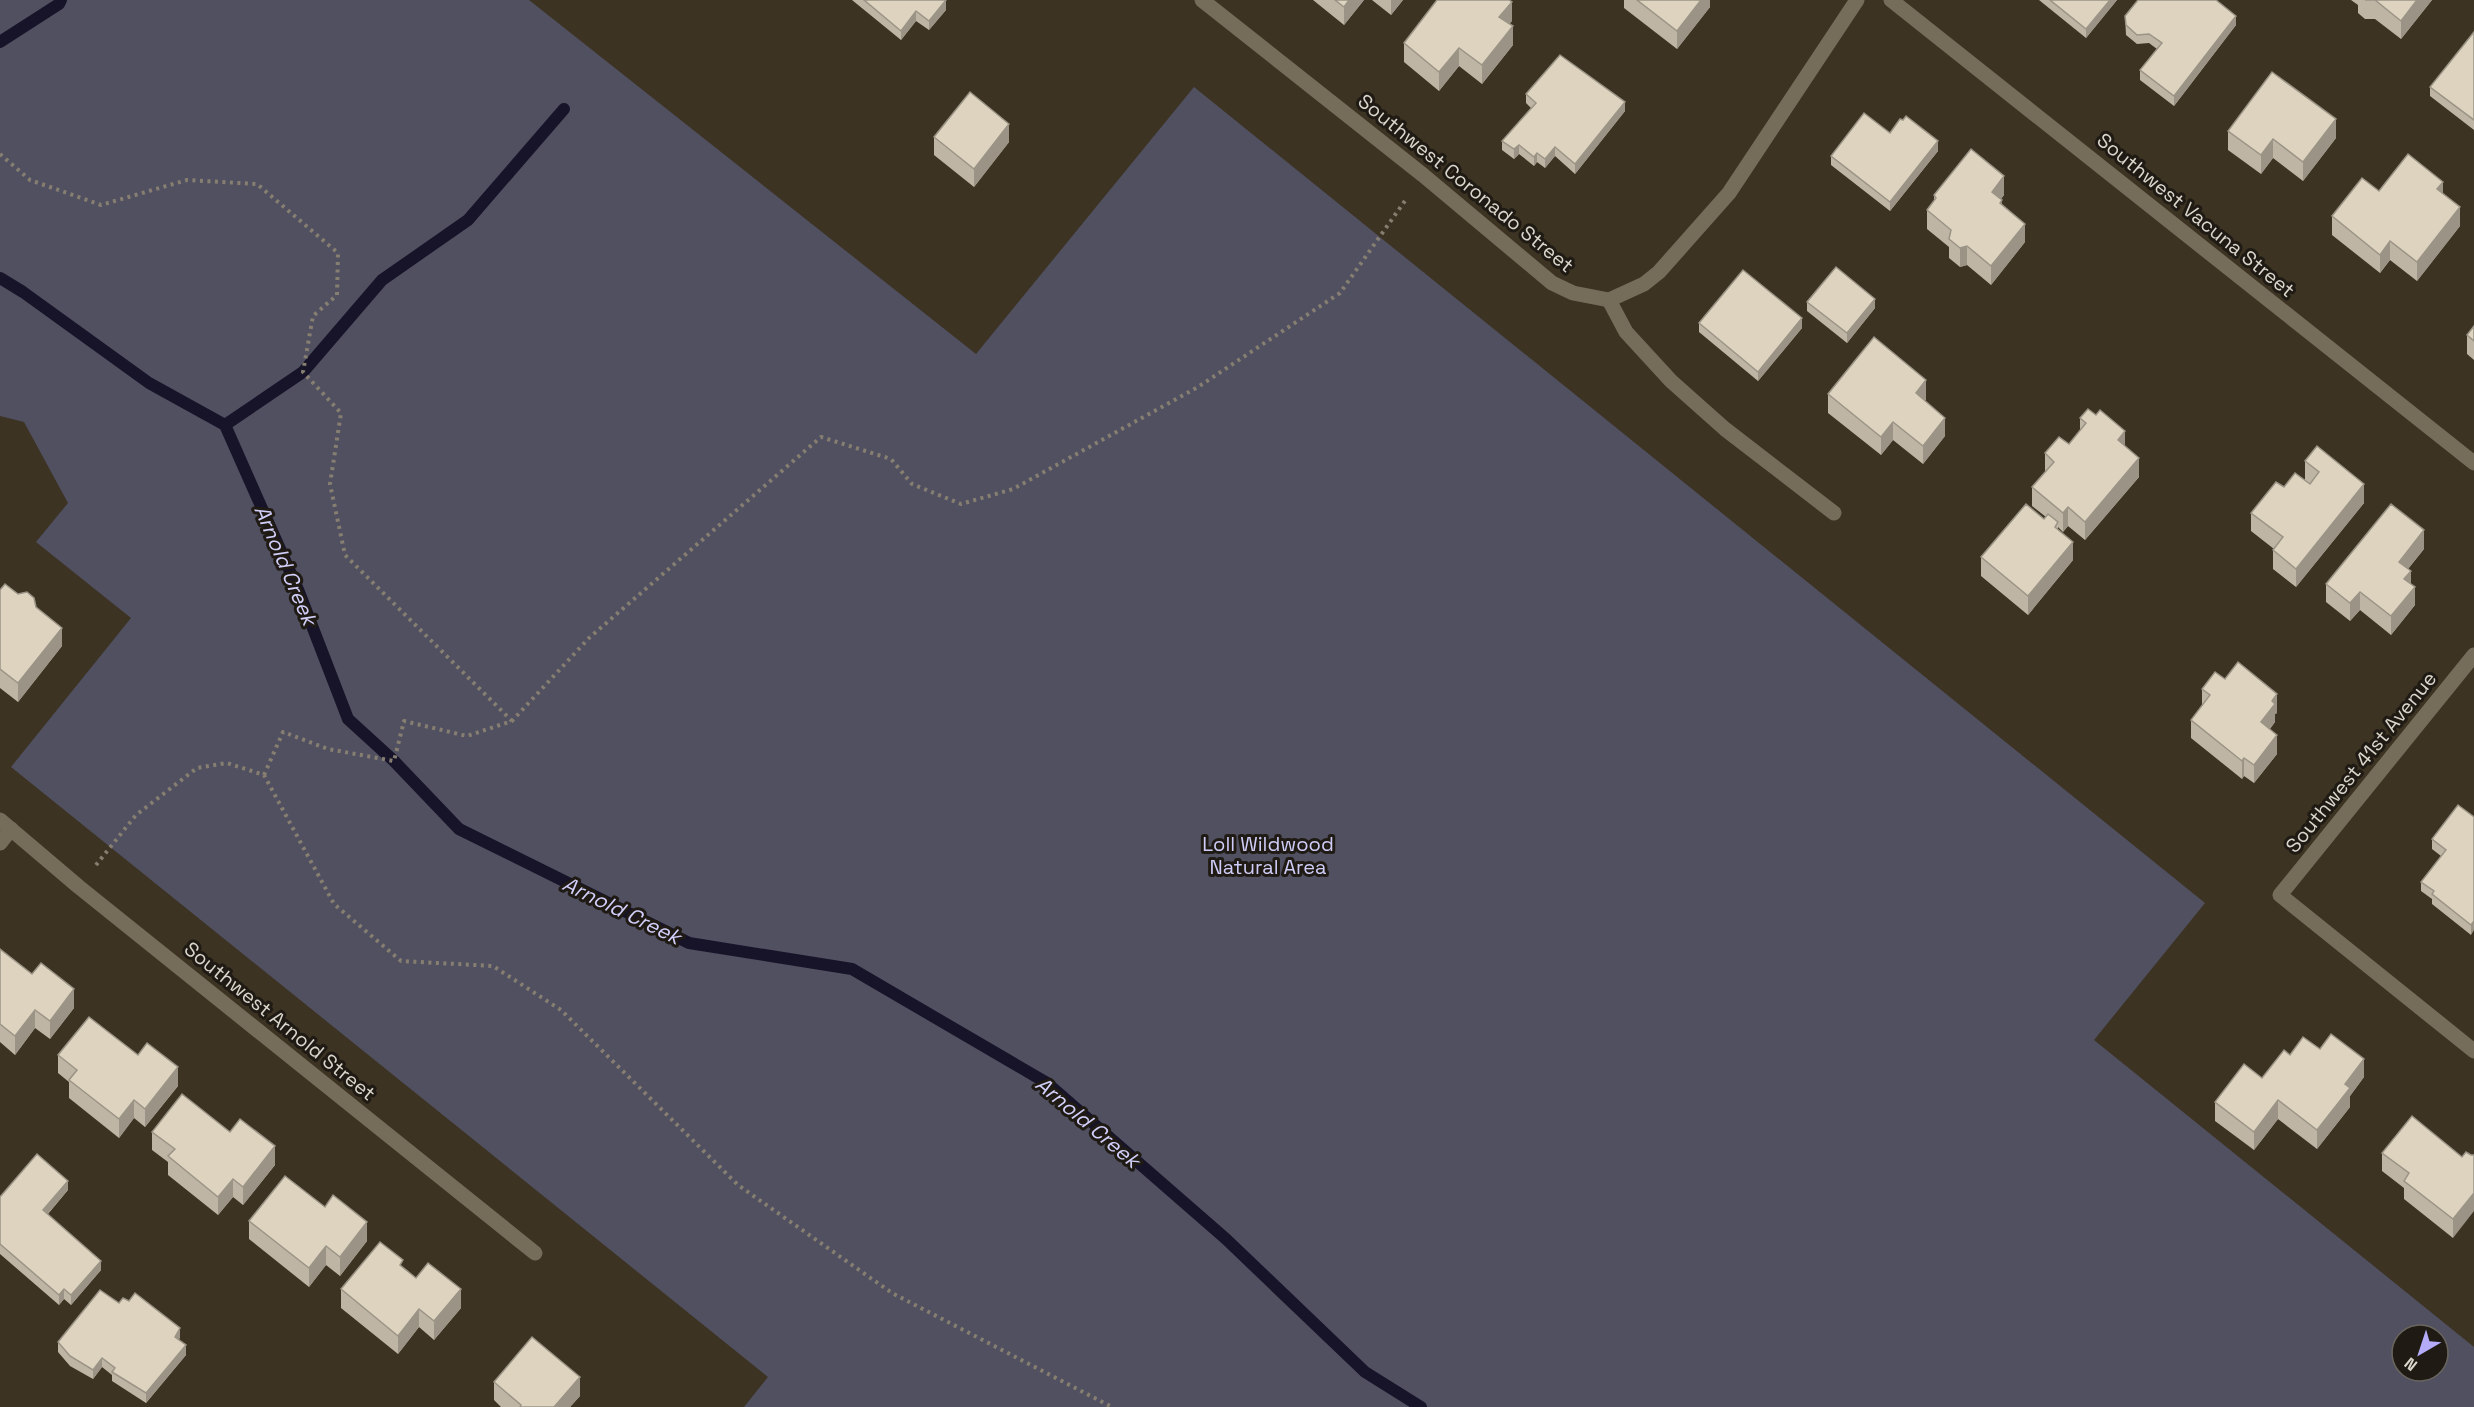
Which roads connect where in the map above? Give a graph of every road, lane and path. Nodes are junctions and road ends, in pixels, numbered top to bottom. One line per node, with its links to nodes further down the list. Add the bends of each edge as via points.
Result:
1 (1203, 0): 5 (street, Southwest Coronado Street)
2 (1857, 0): 6 (street, via 1729,193 1659,272 1644,284)
3 (1892, 0): 7 (street, Southwest Vacuna Street)
4 (0, 154): 10 (path, via 30,180 101,205 186,180 257,184 338,253 337,295 313,316 303,372 341,413 330,484 345,555)
5 (1423, 176): 6 (street, Southwest Coronado Street, via 1552,283 1573,293); 10 (path, via 1340,293 1198,387 1013,489 961,504 912,484 891,459 820,437 589,638)
6 (1609, 300): 8 (street, via 1626,332 1671,381 1725,429)
7 (2474, 463)
8 (1834, 513)
9 (2474, 655): 15 (street, Southwest 41st Avenue, via 2280,895)
10 (512, 721): 11 (path, via 467,736 404,721 394,761 328,749 283,732)
11 (264, 775): 14 (path, via 227,763 197,768 136,815); 17 (path, via 334,904 400,961 493,966 561,1010 738,1185 892,1293)
12 (5, 825): 13 (street); 14 (street, Southwest Arnold Street)
13 (0, 843)
14 (79, 887): 16 (street, Southwest Arnold Street)
15 (2474, 1051)
16 (535, 1253)
17 (1112, 1407)

